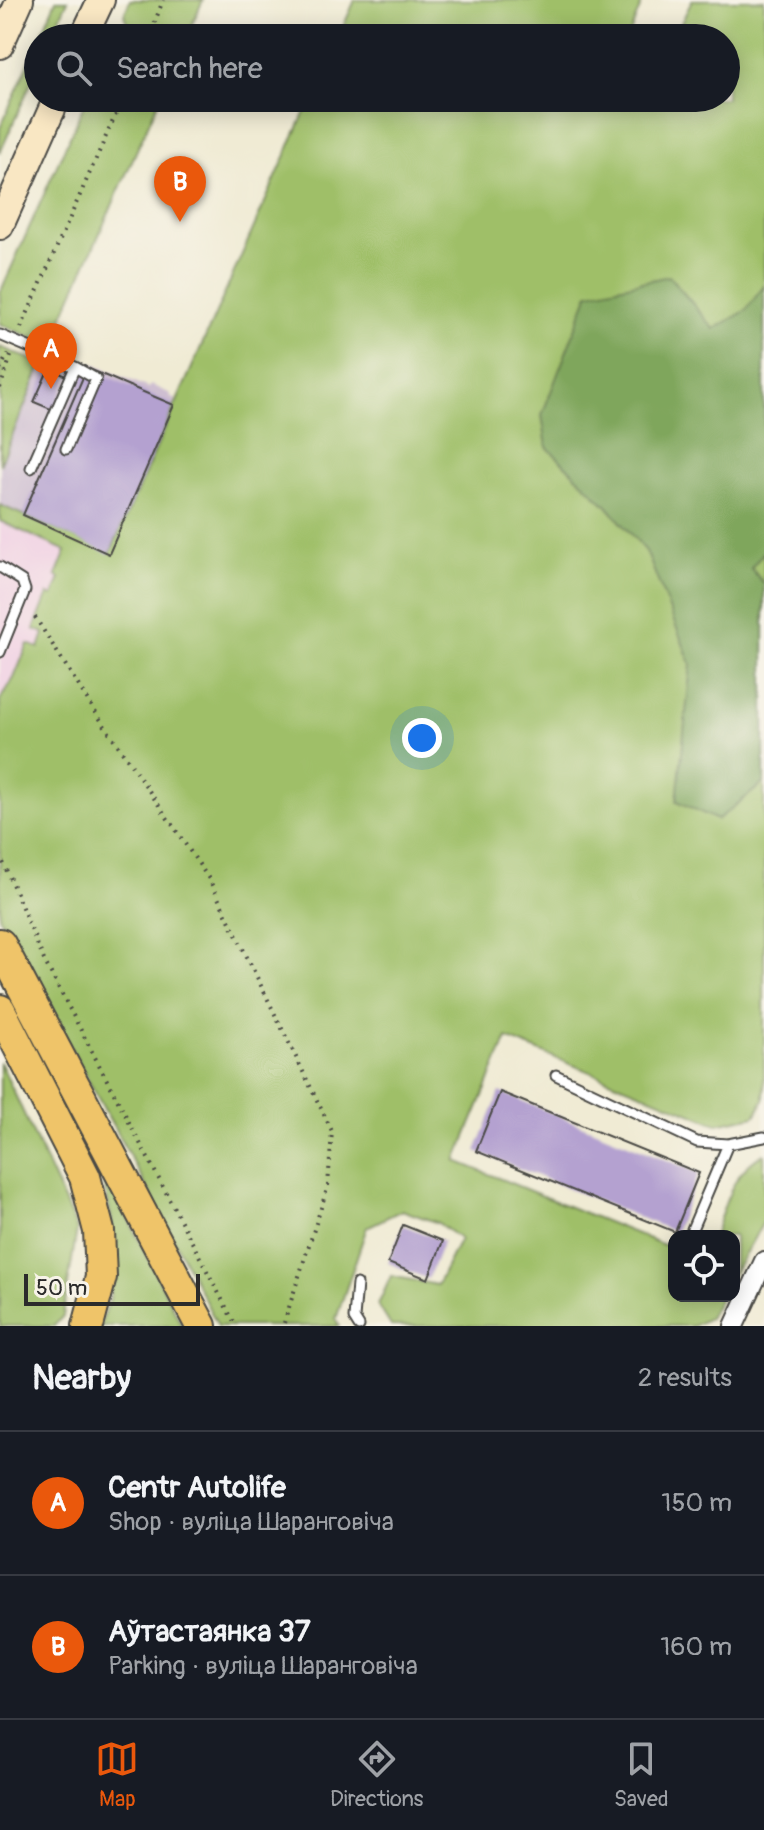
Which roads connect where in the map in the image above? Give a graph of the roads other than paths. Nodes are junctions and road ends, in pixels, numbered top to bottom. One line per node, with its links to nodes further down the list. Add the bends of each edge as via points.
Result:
1 (20, 0): 4 (main road)
2 (101, 0): 3 (main road)
3 (90, 24)
4 (0, 44)
5 (51, 112): 6 (main road)
6 (0, 226)
7 (0, 335): 8 (lane)
8 (75, 367): 9 (lane, via 96,379); 10 (lane)
9 (66, 449)
10 (31, 468)
11 (0, 567): 12 (lane, via 22,581 25,590)
12 (0, 652)
13 (0, 944): 22 (highway)
14 (0, 1010): 21 (highway, via 85,1177 99,1231 101,1277)
15 (556, 1075): 17 (lane, via 697,1142)
16 (764, 1137): 17 (lane)
17 (728, 1144): 18 (lane)
18 (692, 1229)
19 (764, 1261): 24 (street)
20 (357, 1284): 23 (lane, via 354,1318)
21 (88, 1326)
22 (201, 1326)
23 (359, 1326)
24 (734, 1326)

